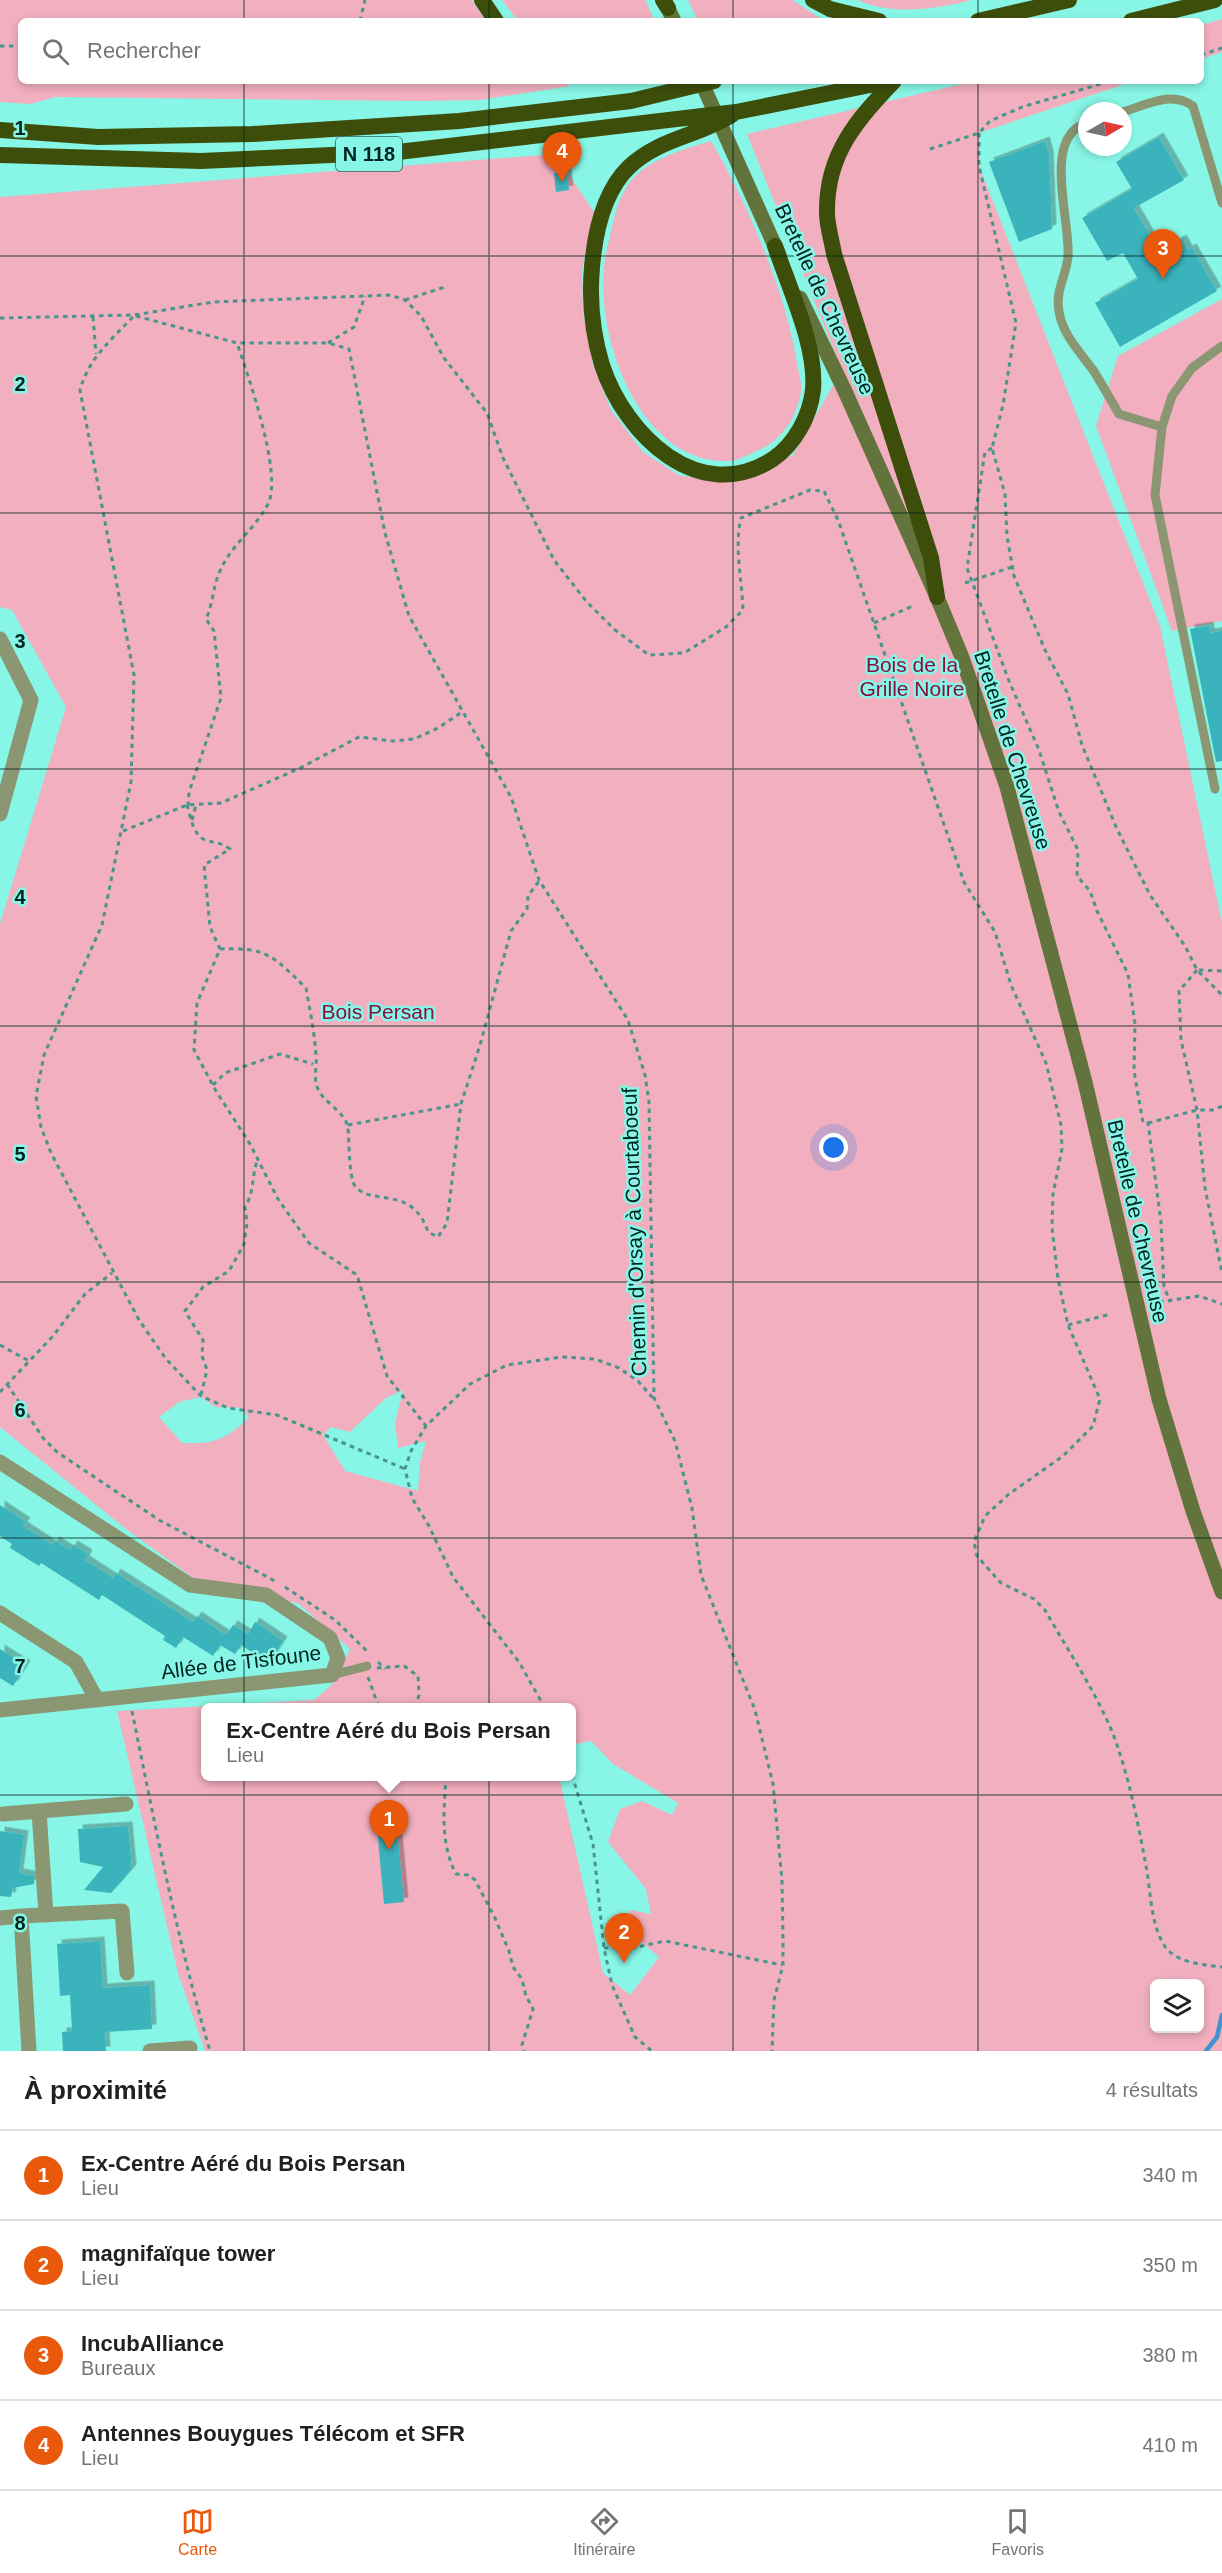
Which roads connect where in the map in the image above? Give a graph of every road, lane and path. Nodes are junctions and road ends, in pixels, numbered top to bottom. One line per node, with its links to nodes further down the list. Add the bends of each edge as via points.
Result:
1 (365, 0): 6 (path)
2 (482, 0): 7 (highway)
3 (813, 0): 8 (highway, via 830,9)
4 (1069, 0): 9 (highway)
5 (1215, 0): 10 (highway)
6 (361, 18)
7 (494, 18)
8 (867, 18)
9 (991, 18)
10 (1143, 18)
11 (0, 46): 12 (path)
12 (18, 46)
13 (1222, 48): 14 (path)
14 (1204, 54)
15 (702, 84): 28 (main road, Bretelle de Chevreuse)
16 (702, 84): 23 (highway, N 118, via 631,101 459,121 253,134 98,136)
17 (877, 84): 21 (highway, N 118)
18 (890, 84): 44 (highway, via 843,141 830,177 827,214 834,254 931,558)
19 (1101, 84): 24 (path, via 1022,107 990,121)
20 (1132, 109): 27 (lane, via 1171,98 1183,99 1193,106)
21 (736, 112): 26 (highway, N 118, via 398,152 201,161); 28 (highway, via 716,125 649,151 629,167 606,199 593,250 589,299 594,335 615,395 630,418 670,458 709,475 729,475 766,463 784,452 806,417 813,391 812,366)
22 (1078, 125): 39 (lane, via 1067,136 1061,156 1068,258 1058,291 1059,312 1068,337 1119,414)
23 (0, 130)
24 (979, 133): 25 (path); 40 (path, via 979,166 1016,323)
25 (930, 149)
26 (0, 155)
27 (1222, 203)
28 (775, 246): 44 (main road, Bretelle de Chevreuse)
29 (448, 286): 31 (path)
30 (365, 296): 31 (path, via 390,295); 32 (path, via 213,302); 36 (path, via 354,327)
31 (405, 300): 46 (path, via 421,316 444,358 487,413 503,458 554,560 586,602 649,655 684,653 726,627 743,610 736,539 741,518 810,490 824,491 838,520)
32 (134, 315): 33 (path); 35 (path); 38 (path)
33 (93, 317): 34 (path); 38 (path)
34 (0, 318)
35 (237, 343): 36 (path); 50 (path, via 258,405 273,482 269,503 231,548 218,573 206,619 214,632 221,698)
36 (328, 343): 48 (path, Chemin d'Orsay à Courtaboeuf, via 349,349 385,533 409,616)
37 (1222, 346): 39 (lane, via 1192,368 1172,396)
38 (96, 354): 55 (path, via 80,390 134,675 131,782)
39 (1162, 427): 49 (lane, via 1155,495)
40 (992, 448): 41 (path, via 1005,494); 42 (path, via 985,452 983,464 967,568)
41 (1012, 567): 42 (path); 58 (path, via 1045,650 1068,694 1082,745 1117,829 1150,895)
42 (971, 580): 43 (path); 66 (path, via 1039,750 1059,812 1078,850 1077,876 1090,891 1128,974 1135,1024 1137,1100 1143,1123)
43 (965, 583)
44 (937, 597): 85 (main road, Bretelle de Chevreuse, via 1007,787 1085,1082 1159,1399)
45 (915, 604): 46 (path)
46 (874, 623): 75 (path, via 964,882 995,932 1011,986 1046,1063 1061,1125 1062,1149 1053,1194 1052,1227)
47 (0, 639): 53 (street, via 31,700)
48 (462, 712): 51 (path, via 414,739 359,737 298,770 221,803); 56 (path, Chemin d'Orsay à Courtaboeuf, via 511,797)
49 (1215, 789)
50 (187, 805): 51 (path); 52 (path); 54 (path); 55 (path)
51 (196, 805): 54 (path)
52 (190, 810)
53 (0, 814)
54 (192, 820): 57 (path, via 195,832 204,840 223,843 230,849 204,865 210,927)
55 (122, 832): 69 (path, via 102,925 44,1055 36,1096 41,1127 51,1153)
56 (539, 880): 63 (path, via 528,896 527,909 511,931); 81 (path, Chemin d'Orsay à Courtaboeuf, via 628,1020 645,1076 649,1102)
57 (220, 949): 62 (path, via 197,1003 194,1031 194,1050); 67 (path, via 248,948 266,953 306,988 319,1092)
58 (1197, 970): 59 (path); 60 (path); 65 (path, via 1179,991 1181,1040)
59 (1222, 971)
60 (1222, 995)
61 (313, 1064): 62 (path, via 280,1054 225,1073)
62 (213, 1086): 68 (path)
63 (461, 1104): 67 (path); 67 (path, via 447,1223 438,1237 428,1232 409,1204 357,1189 351,1181)
64 (1222, 1106): 65 (path)
65 (1197, 1110): 66 (path); 70 (path, via 1205,1188)
66 (1148, 1123): 72 (path, via 1161,1222 1164,1288)
67 (348, 1125)
68 (258, 1159): 80 (path, via 253,1171 253,1195 245,1207 244,1244 229,1271 203,1287 185,1311 203,1340 202,1356 207,1370); 82 (path, via 278,1199 309,1243 357,1275 387,1376)
69 (112, 1273): 77 (path, via 85,1294); 80 (path, via 166,1359)
70 (1222, 1273)
71 (1159, 1302): 72 (path)
72 (1171, 1302): 73 (path, via 1199,1296)
73 (1222, 1304)
74 (1111, 1314): 75 (path)
75 (1068, 1325): 106 (path, via 1100,1399 1093,1426 1063,1456 985,1516 974,1542 977,1556 1001,1583 1034,1599 1045,1610 1108,1725 1122,1760 1143,1849 1151,1905 1164,1946 1189,1962)
76 (0, 1345): 77 (path)
77 (29, 1361): 78 (path)
78 (7, 1384): 79 (path); 88 (path, via 57,1452 159,1520 265,1574 335,1620)
79 (0, 1392)
80 (201, 1396): 84 (path, via 228,1408 277,1415)
81 (654, 1398): 82 (path, via 619,1368 595,1359 562,1357 507,1365 479,1379); 105 (path, Chemin d'Orsay à Courtaboeuf, via 675,1441 693,1508 701,1575 755,1710 770,1774 782,1880)
82 (426, 1426): 84 (path)
83 (0, 1462): 89 (street, Allée de Tisfoune, via 190,1585 266,1594 330,1638 338,1658)
84 (405, 1469): 94 (path, via 411,1498 453,1577 519,1662)
85 (1222, 1592)
86 (0, 1613): 91 (street, via 76,1662)
87 (366, 1667): 88 (path); 89 (lane); 92 (path)
88 (385, 1669): 93 (path, via 404,1666 418,1676)
89 (332, 1675): 90 (street, Allée de Tisfoune)
90 (129, 1696): 91 (street, Allée de Tisfoune); 111 (path, via 168,1890)
91 (97, 1700): 95 (street, Allée de Tisfoune)
92 (377, 1703)
93 (416, 1703)
94 (543, 1703)
95 (0, 1710)
96 (446, 1781): 112 (path, via 444,1840 449,1860 456,1874 468,1875 482,1893 533,2009 522,2045)
97 (574, 1781): 104 (path, via 593,1844)
98 (126, 1804): 99 (street)
99 (39, 1811): 100 (street); 101 (street)
100 (3, 1814)
101 (46, 1915): 102 (street); 107 (street, via 122,1911)
102 (21, 1916): 103 (street); 109 (street)
103 (0, 1918)
104 (604, 1948): 105 (path, via 633,1948 665,1941); 113 (path, via 612,1985 634,2037)
105 (783, 1965): 114 (path, Chemin d'Orsay à Courtaboeuf, via 774,2000)
106 (1222, 1967)
107 (127, 1973)
108 (190, 2048): 110 (street)
109 (29, 2051)
110 (150, 2051)
111 (210, 2051)
112 (524, 2051)
113 (652, 2051)
114 (772, 2051)

